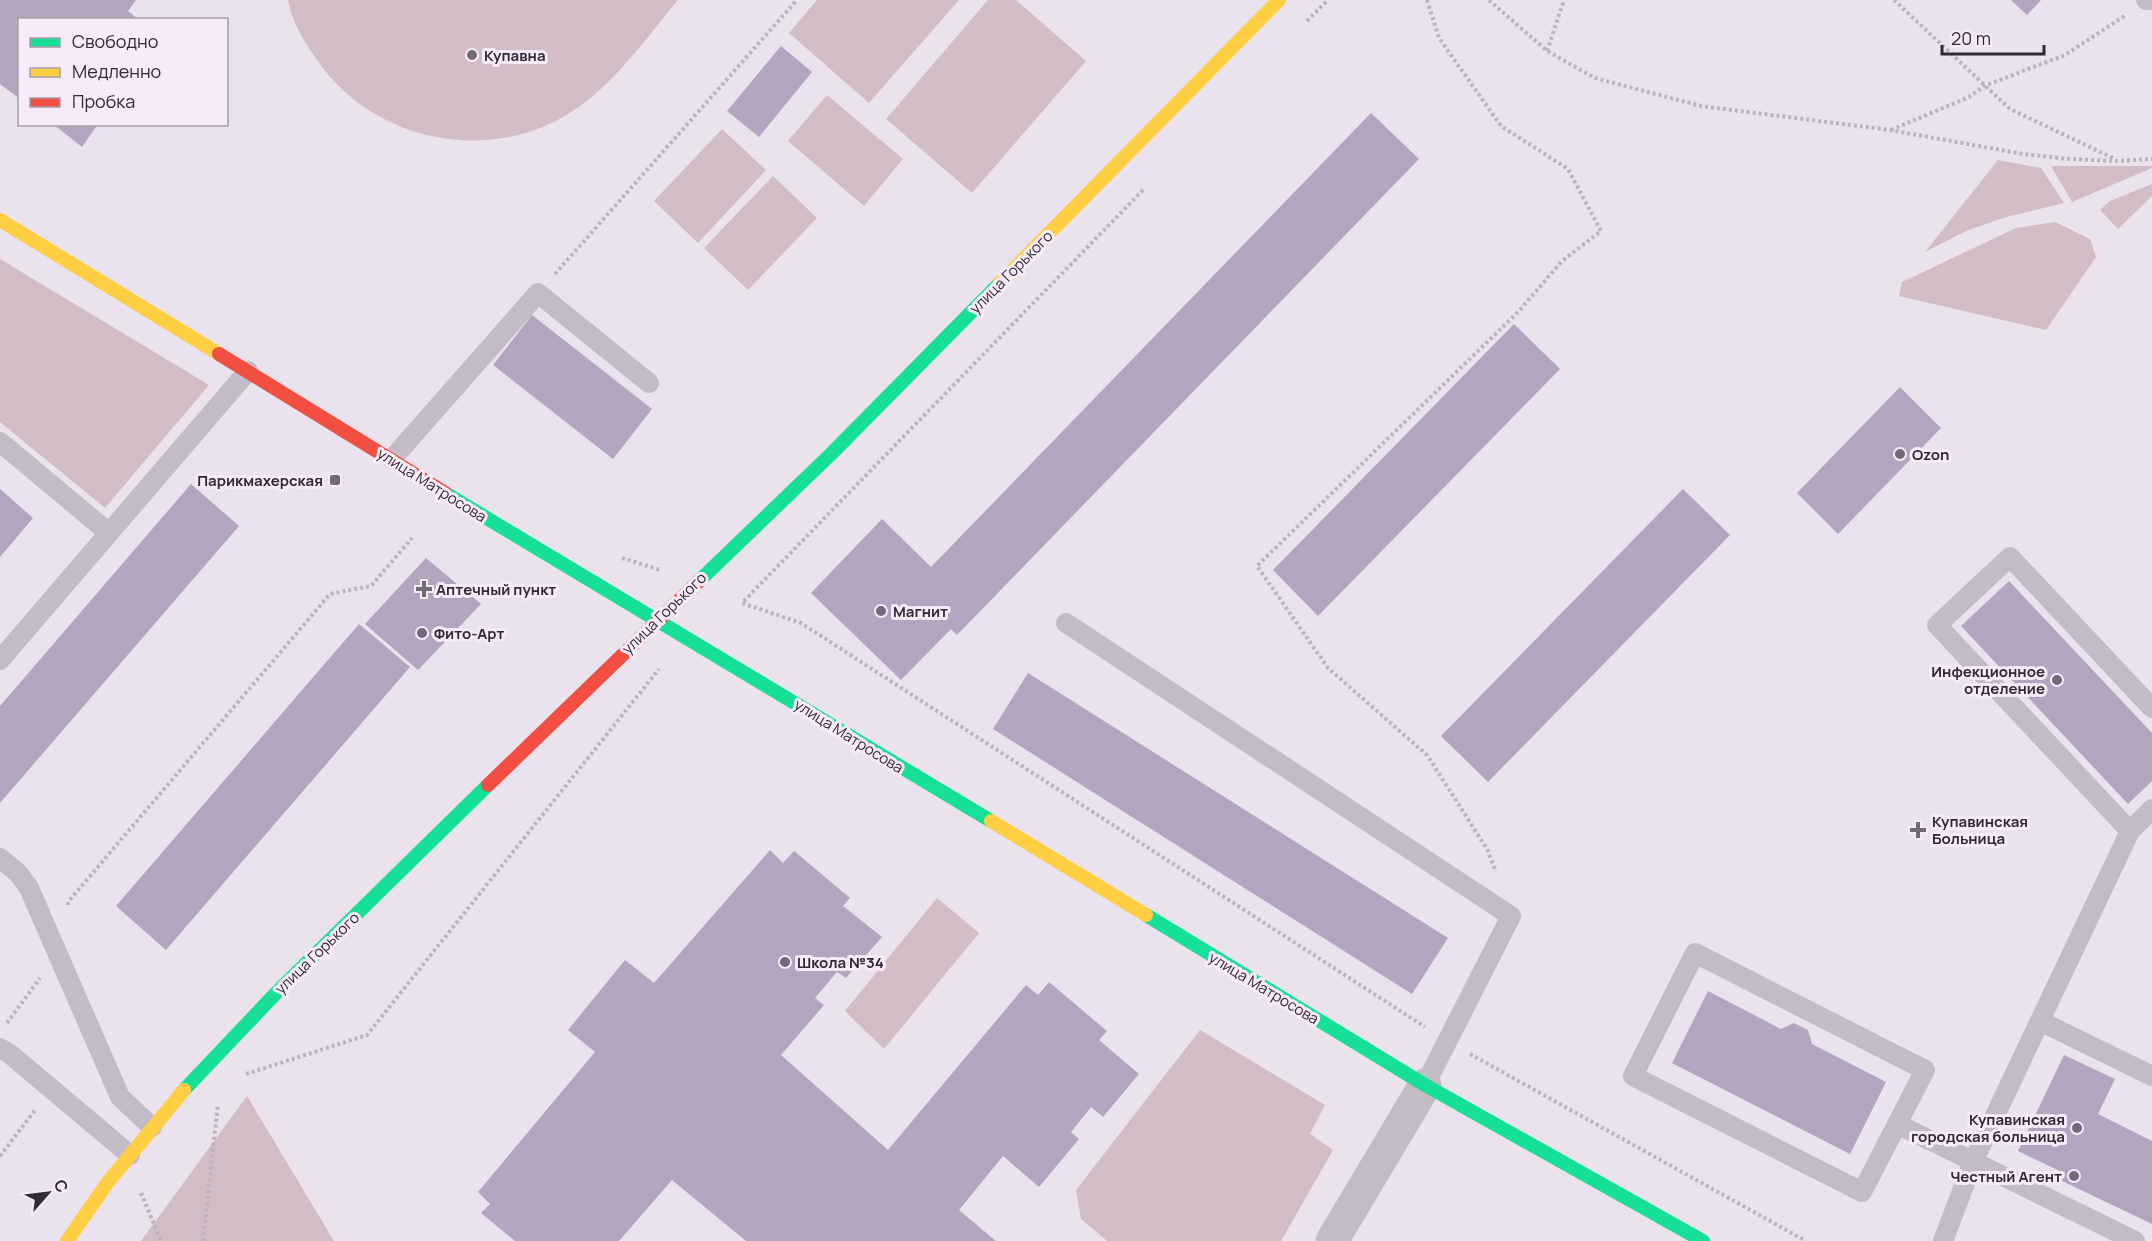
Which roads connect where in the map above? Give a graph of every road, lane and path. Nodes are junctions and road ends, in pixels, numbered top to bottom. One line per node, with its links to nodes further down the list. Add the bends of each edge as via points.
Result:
1 (797, 0): 17 (path)
2 (1279, 0): 24 (street, улица Горького, via 831,454)
3 (1328, 0): 9 (path)
4 (1427, 0): 32 (path, via 1439,38 1501,126 1568,169 1601,231 1562,261 1519,311 1257,566 1328,668 1427,755 1487,849)
5 (1489, 0): 10 (path)
6 (1564, 0): 10 (path)
7 (1894, 0): 11 (path)
8 (2147, 0): 11 (path, via 2065,54)
9 (1303, 26)
10 (1547, 51): 12 (path, via 1595,78 1701,106)
11 (1984, 86): 12 (path, via 1969,97); 14 (path, via 2010,109)
12 (1890, 130): 14 (path, via 2023,154)
13 (2152, 159): 14 (path)
14 (2118, 161)
15 (1146, 187): 36 (path, via 742,603 801,623)
16 (0, 220): 18 (street, улица Матросова)
17 (538, 293): 19 (lane); 21 (lane)
18 (248, 371): 21 (street, улица Матросова); 22 (lane)
19 (649, 383)
20 (0, 442): 22 (lane)
21 (392, 459): 24 (street, улица Матросова)
22 (109, 533): 26 (lane)
23 (412, 538): 33 (path, via 370,586 330,594 322,603 68,902)
24 (657, 620): 40 (street, улица Матросова); 44 (street, улица Горького, via 278,991)
25 (1066, 623): 32 (lane)
26 (0, 660)
27 (659, 668): 38 (path, via 367,1035)
28 (2152, 708): 30 (lane, via 2010,557 1937,626)
29 (2152, 809): 30 (lane)
30 (2130, 831): 34 (lane)
31 (0, 858): 33 (lane, via 24,880)
32 (1511, 915): 36 (lane)
33 (58, 953): 35 (path); 44 (lane, via 120,1096)
34 (2040, 1021): 39 (lane); 47 (lane)
35 (0, 1032)
36 (1448, 1041): 40 (lane); 54 (path)
37 (0, 1048): 41 (lane)
38 (242, 1076)
39 (2152, 1076)
40 (1425, 1085): 52 (street); 53 (street, улица Матросова)
41 (52, 1089): 45 (lane); 46 (path)
42 (219, 1094): 51 (path)
43 (1897, 1124): 43 (lane, via 1862,1192 1633,1076 1695,953 1925,1070); 47 (lane)
44 (152, 1127): 45 (street, улица Горького)
45 (130, 1155): 49 (street, улица Горького)
46 (0, 1156)
47 (1973, 1162): 55 (lane); 56 (lane)
48 (133, 1196): 50 (path, via 138,1186)
49 (67, 1241)
50 (161, 1241)
51 (203, 1241)
52 (1332, 1241)
53 (1703, 1241)
54 (1806, 1241)
55 (1943, 1241)
56 (2135, 1241)

